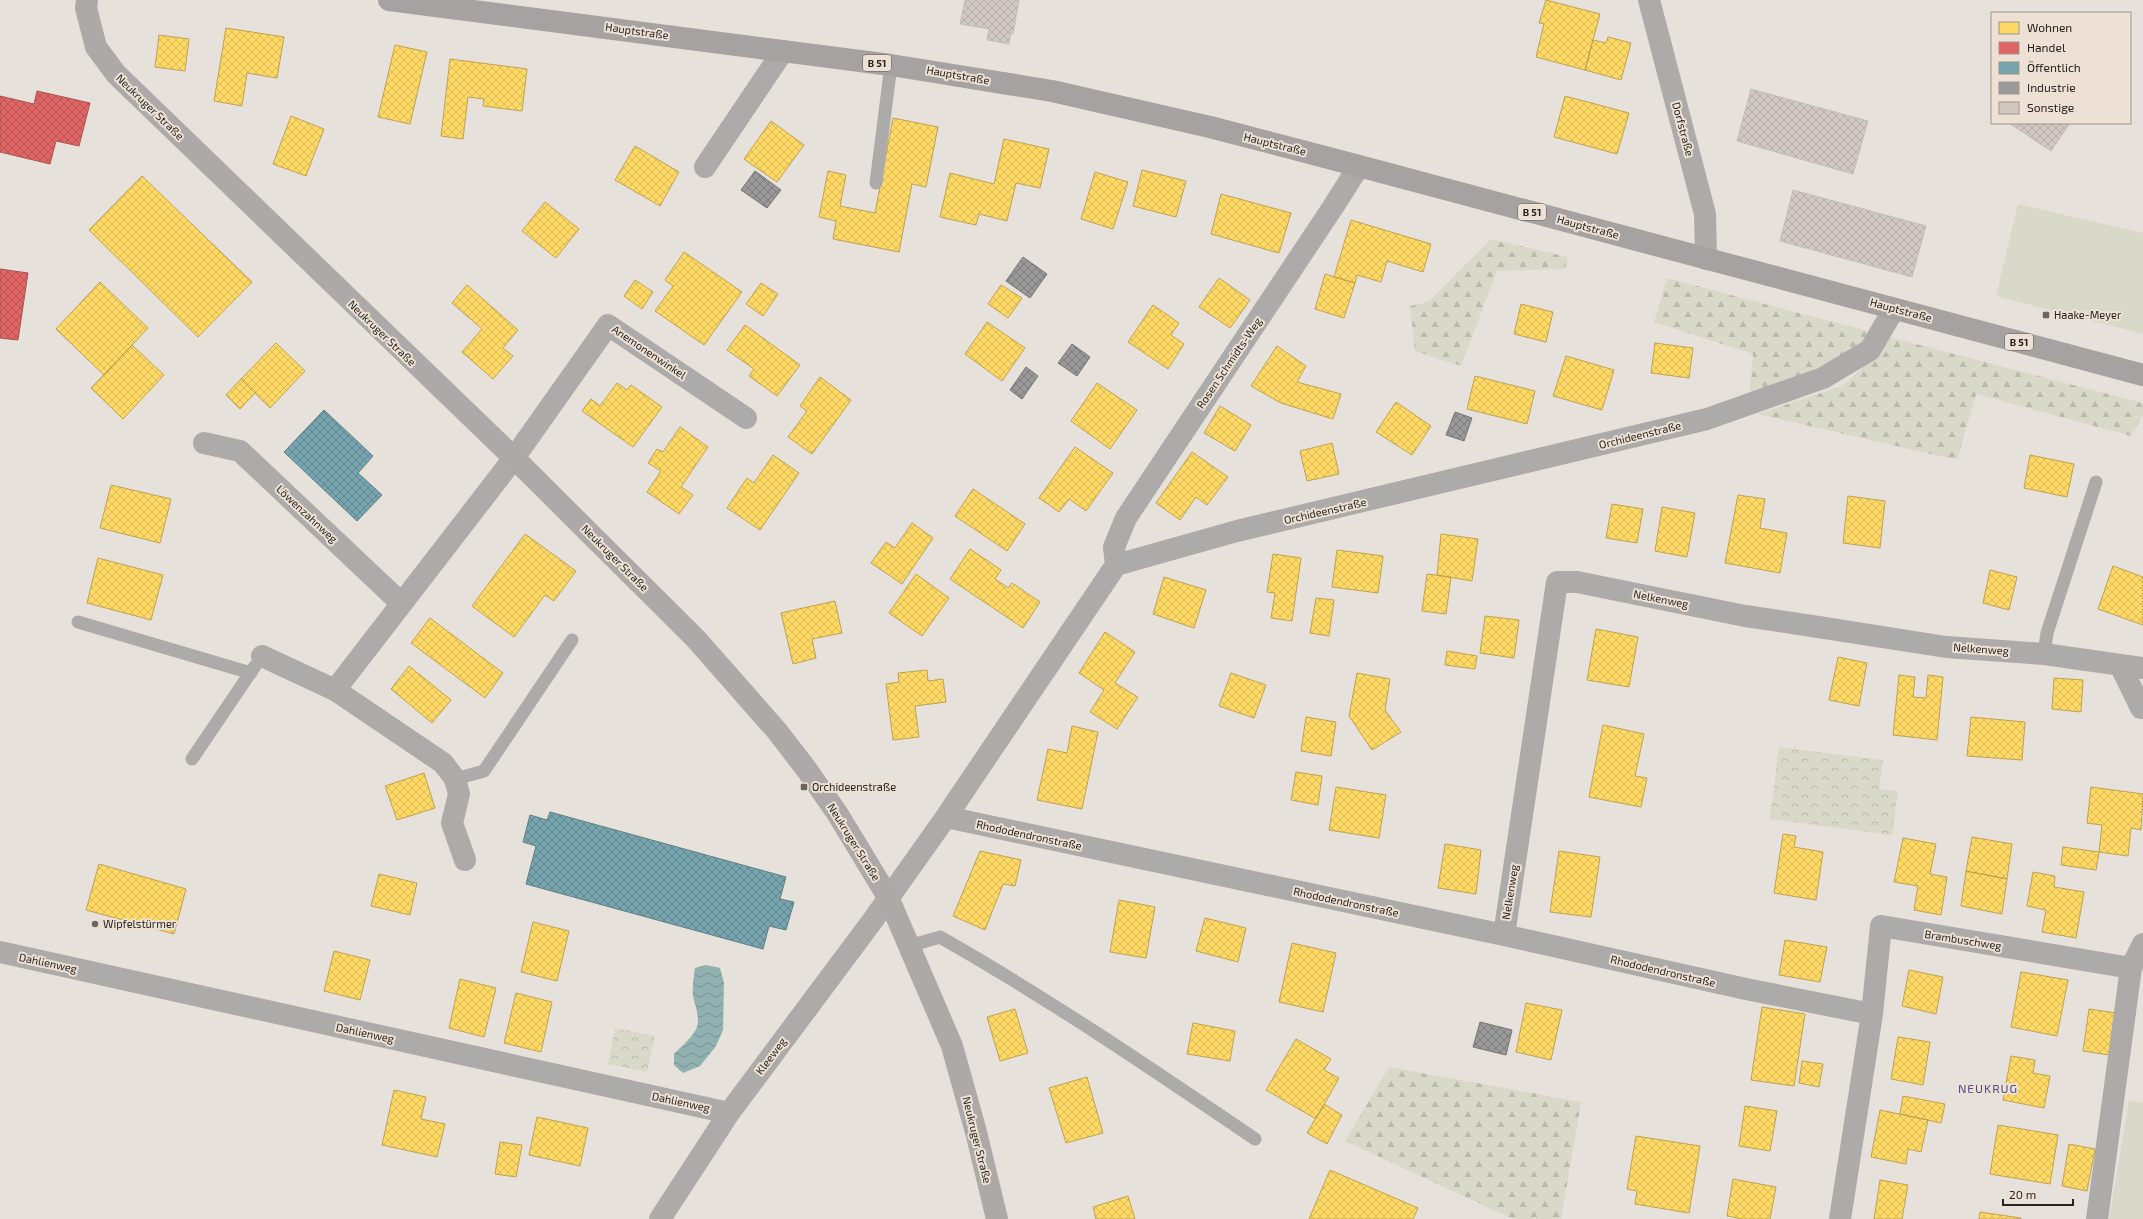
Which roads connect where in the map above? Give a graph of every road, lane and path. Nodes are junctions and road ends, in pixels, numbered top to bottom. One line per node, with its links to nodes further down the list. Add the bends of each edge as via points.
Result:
1 (87, 0): 14 (street, Neukruger Straße, via 86,8 96,47 116,74)
2 (389, 0): 4 (main road, Hauptstraße / B 51)
3 (1649, 0): 9 (street, Dorfstraße, via 1705,214)
4 (783, 51): 5 (main road, Hauptstraße / B 51); 7 (street)
5 (892, 65): 6 (main road, Hauptstraße / B 51, via 1052,91 1210,127); 8 (lane)
6 (1358, 166): 9 (main road, Hauptstraße / B 51); 16 (street, Rosen Schmidts-Weg, via 1126,518 1114,547)
7 (705, 167)
8 (876, 183)
9 (1706, 259): 10 (main road, Hauptstraße / B 51)
10 (1894, 308): 11 (main road, Hauptstraße / B 51); 16 (street, Orchideenstraße, via 1870,350 1823,378 1707,419 1237,531)
11 (2143, 375)
12 (746, 418): 14 (street, Anemonenwinkel, via 608,325)
13 (204, 443): 17 (street, Löwenzahnweg, via 240,451)
14 (514, 458): 17 (street); 30 (street, Neukruger Straße, via 696,639 777,731 837,813)
15 (2096, 482): 20 (lane, via 2047,633)
16 (1116, 566): 28 (street)
17 (401, 603): 24 (street)
18 (78, 622): 21 (lane)
19 (572, 640): 27 (lane, via 484,771)
20 (2044, 654): 22 (street, Nelkenweg); 31 (street, Nelkenweg, via 1946,647 1745,616 1578,582 1557,582)
21 (256, 664): 24 (street); 26 (lane)
22 (2120, 665): 23 (street, Nelkenweg); 25 (street)
23 (2143, 668)
24 (335, 690): 27 (street, via 443,763)
25 (2143, 708)
26 (192, 759)
27 (455, 779): 29 (street, via 459,794 452,823)
28 (946, 817): 30 (street); 31 (street, Rhododendronstraße)
29 (465, 860)
30 (888, 897): 33 (street, Neukruger Straße); 37 (street, Kleeweg)
31 (1504, 935): 36 (street, Rhododendronstraße, via 1746,989)
32 (2143, 944): 35 (street)
33 (909, 946): 38 (lane, via 940,937 1124,1050); 40 (street, Neukruger Straße, via 952,1046)
34 (0, 952): 37 (street, Dahlienweg)
35 (2131, 968): 36 (street, Brambuschweg, via 1881,926); 42 (street)
36 (1872, 1014): 41 (street, Brambuschweg)
37 (729, 1113): 39 (street, Kleeweg)
38 (1255, 1139)
39 (660, 1219)
40 (997, 1219)
41 (1840, 1219)
42 (2097, 1219)

